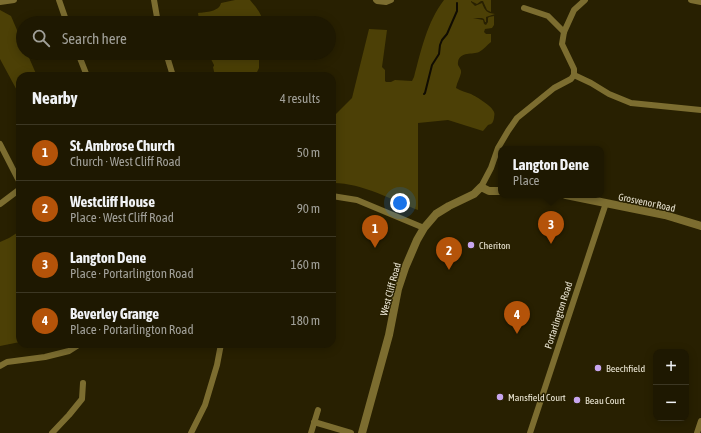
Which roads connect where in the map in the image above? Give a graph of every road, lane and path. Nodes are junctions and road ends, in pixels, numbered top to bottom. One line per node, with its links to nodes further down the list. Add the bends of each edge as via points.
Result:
1 (14, 0): 8 (street)
2 (59, 0): 11 (street)
3 (154, 0): 12 (street)
4 (376, 0): 7 (street)
5 (584, 0): 13 (street, via 574,10)
6 (691, 0): 9 (street)
7 (388, 1)
8 (0, 2)
9 (701, 2)
10 (524, 8): 13 (street, via 548,16)
11 (65, 16)
12 (157, 16)
13 (564, 32): 18 (street, via 562,44 574,69)
14 (81, 60): 16 (street)
15 (168, 60): 17 (street)
16 (85, 72)
17 (172, 72)
18 (574, 75): 19 (street, via 632,103); 21 (street, West Cliff Road, via 517,118)
19 (701, 110)
20 (0, 144): 23 (street)
21 (499, 146)
22 (498, 148): 24 (street, West Cliff Road, via 491,168)
23 (16, 175)
24 (480, 187): 25 (street); 32 (street, West Cliff Road, via 474,194 436,214)
25 (498, 191)
26 (16, 192): 30 (street)
27 (336, 197): 32 (street, via 357,200)
28 (581, 198): 29 (street, Grosvenor Road)
29 (606, 203): 31 (street, Grosvenor Road); 45 (street, Portarlington Road)
30 (0, 204)
31 (701, 226)
32 (424, 228): 44 (street, West Cliff Road, via 408,258 398,289)
33 (74, 348): 35 (street, via 45,357 7,362)
34 (220, 348): 41 (street, via 205,406)
35 (0, 366)
36 (83, 383): 40 (street, via 82,399)
37 (318, 410): 39 (street)
38 (701, 421): 46 (street)
39 (314, 422): 42 (street); 43 (street)
40 (52, 433)
41 (191, 433)
42 (311, 433)
43 (351, 433)
44 (362, 433)
45 (530, 433)
46 (697, 433)

